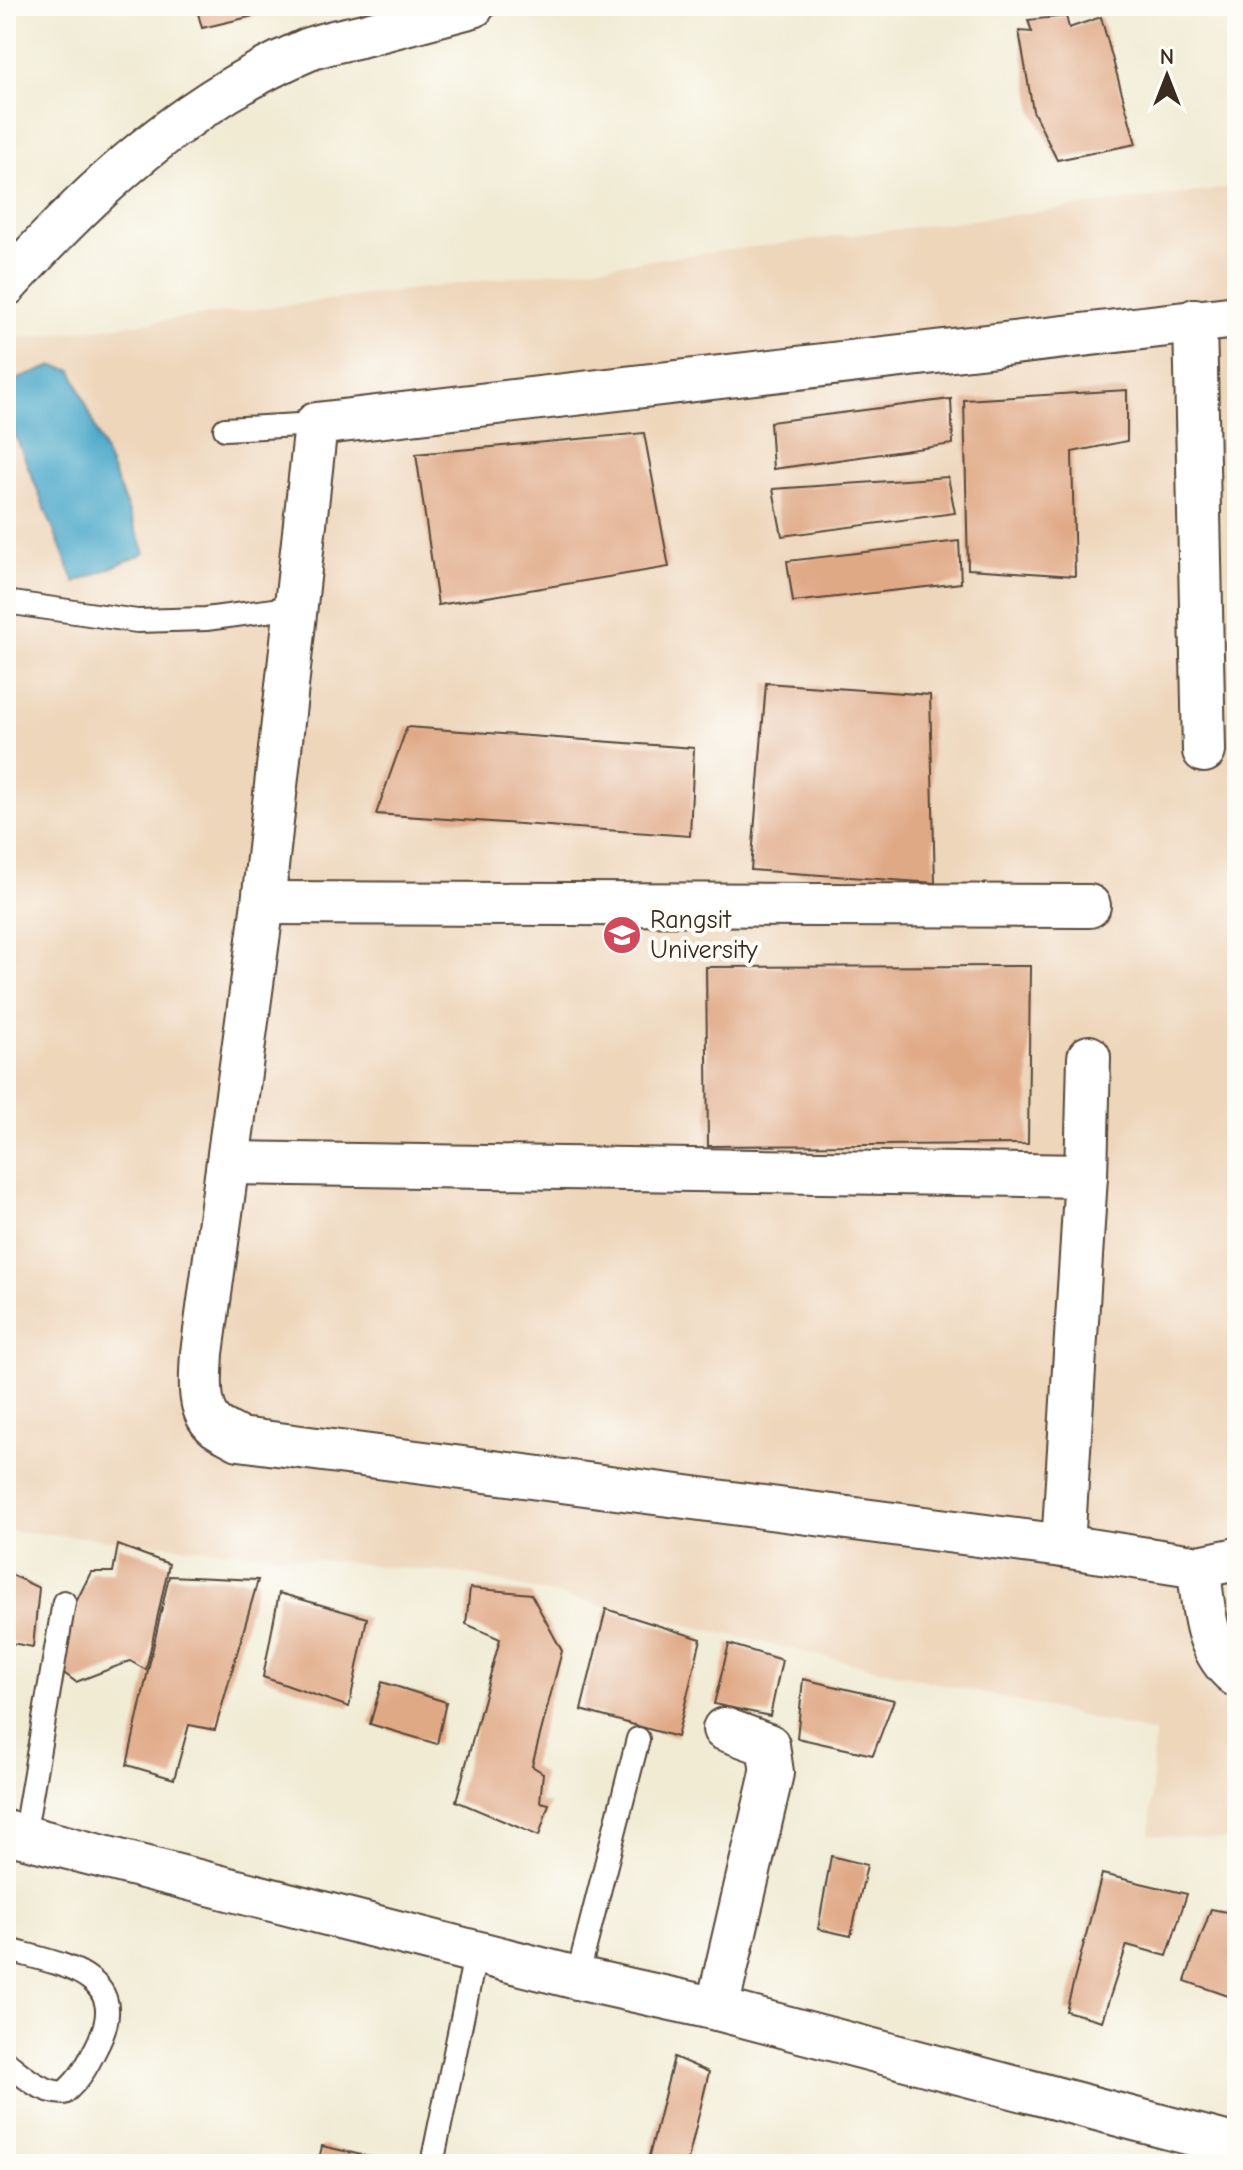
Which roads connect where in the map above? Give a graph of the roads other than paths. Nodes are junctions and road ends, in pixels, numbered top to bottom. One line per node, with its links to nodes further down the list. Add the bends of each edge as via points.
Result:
1 (473, 6): 2 (street, via 311,49 249,76 182,120 101,188)
2 (6, 285)
3 (1237, 317): 4 (street)
4 (1195, 320): 5 (street); 9 (street)
5 (316, 424): 6 (lane); 8 (street)
6 (225, 429)
7 (6, 602): 8 (lane, via 137,621 206,619)
8 (296, 607): 10 (street)
9 (1204, 751)
10 (263, 903): 11 (street); 13 (street)
11 (1089, 906)
12 (1089, 1057): 14 (street)
13 (228, 1163): 14 (street); 15 (street, via 201,1385 204,1410 215,1426 239,1439)
14 (1086, 1176): 15 (street)
15 (1063, 1546): 16 (street)
16 (1218, 1563): 18 (street, via 1205,1626 1225,1666)
17 (64, 1602): 21 (lane)
18 (1237, 1676)
19 (724, 1729): 25 (street, via 768,1745 772,1773)
20 (638, 1739): 24 (lane)
21 (15, 1835): 23 (street)
22 (6, 1949): 26 (lane, via 97,1981 108,2002 106,2027 82,2078 64,2093 50,2092)
23 (476, 1951): 24 (street); 28 (lane)
24 (577, 1978): 25 (street)
25 (717, 2009): 27 (street)
26 (6, 2062)
27 (1211, 2149)
28 (434, 2154)

